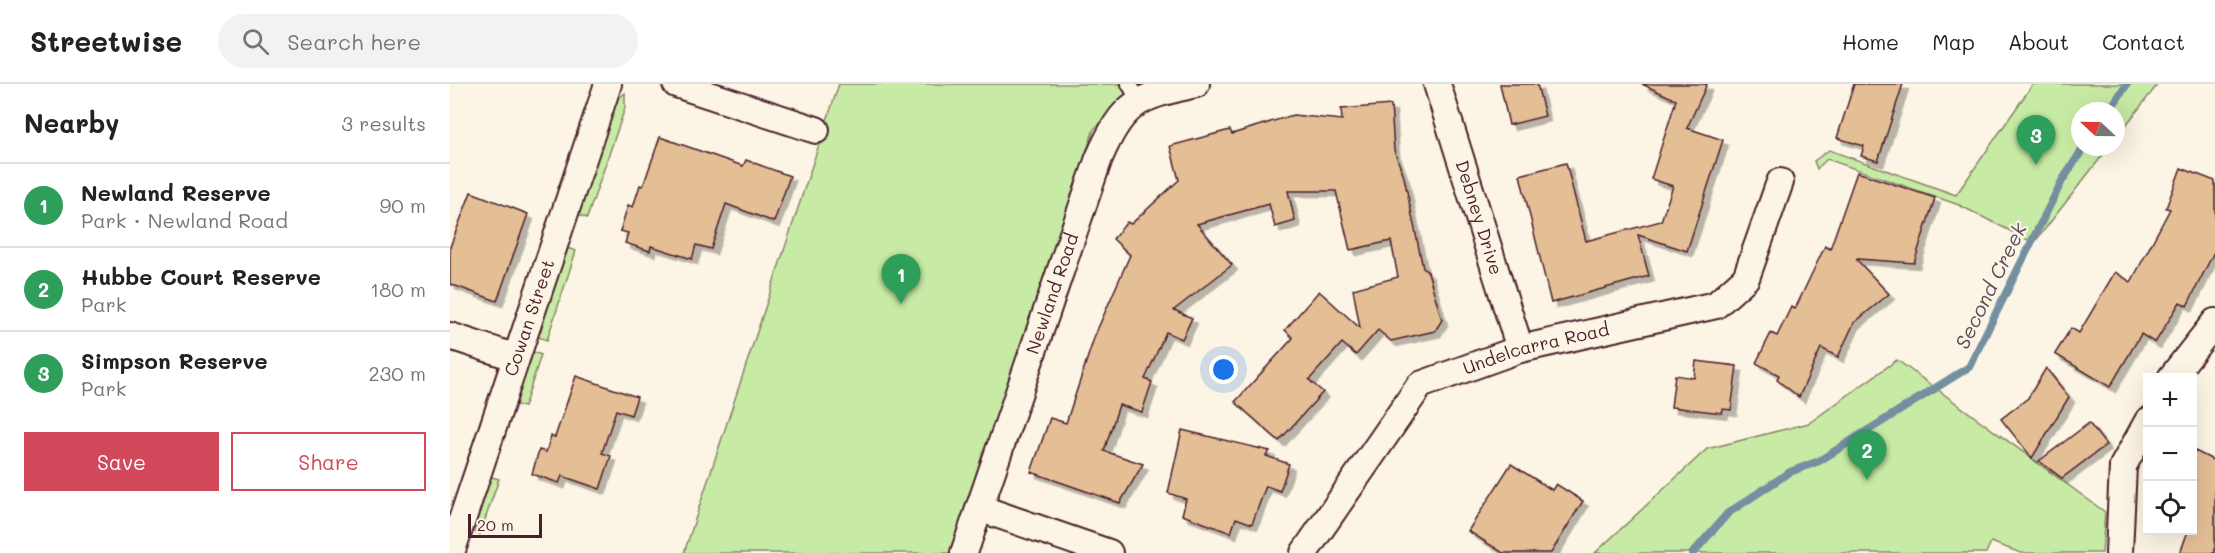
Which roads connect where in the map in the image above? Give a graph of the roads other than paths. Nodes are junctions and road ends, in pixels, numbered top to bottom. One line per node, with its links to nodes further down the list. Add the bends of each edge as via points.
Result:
1 (608, 84): 11 (street, Cowan Street)
2 (676, 84): 6 (street)
3 (1196, 84): 5 (street, Newland Road)
4 (1437, 84): 10 (street, Debney Drive)
5 (1134, 92): 14 (street, Newland Road, via 1099,158)
6 (816, 129)
7 (1780, 182): 10 (street, Undelcarra Road, via 1746,278 1716,305)
8 (2215, 322): 12 (street)
9 (450, 336): 11 (street)
10 (1520, 349): 18 (street, Undelcarra Road, via 1419,385)
11 (514, 357): 15 (street, Cowan Street)
12 (2175, 373)
13 (2145, 427): 19 (street, via 2123,466)
14 (979, 508): 16 (street, Newland Road); 17 (street)
15 (451, 553)
16 (964, 553)
17 (1110, 553)
18 (1304, 553)
19 (2119, 553)

